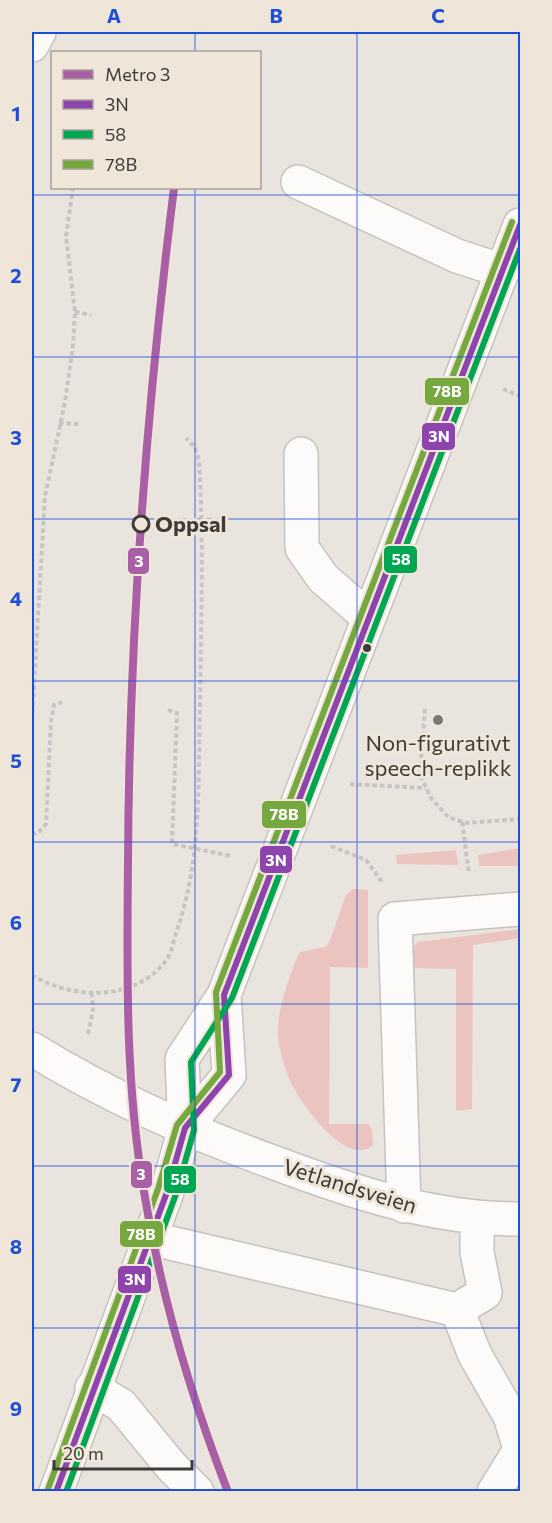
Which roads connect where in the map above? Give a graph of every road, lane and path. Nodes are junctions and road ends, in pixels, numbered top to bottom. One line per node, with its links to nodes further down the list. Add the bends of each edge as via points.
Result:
1 (39, 32): 2 (street)
2 (32, 45)
3 (298, 182): 6 (street, via 457,256)
4 (73, 189): 7 (path, via 66,236)
5 (520, 225): 6 (street)
6 (503, 271): 15 (street)
7 (75, 312): 8 (path); 11 (path)
8 (91, 315)
9 (502, 389): 10 (path)
10 (520, 396)
11 (59, 423): 12 (path); 19 (path, via 42,525)
12 (81, 424)
13 (186, 438): 26 (path, via 199,460 201,489 202,592)
14 (301, 454): 15 (street, via 302,548 323,578)
15 (369, 618): 33 (street)
16 (62, 702): 24 (path, via 54,705 51,721 46,824)
17 (425, 709): 21 (path, via 420,775)
18 (168, 710): 26 (path, via 177,713 172,844)
19 (32, 720)
20 (350, 784): 21 (path)
21 (426, 788): 23 (path, via 448,817)
22 (520, 819): 23 (path)
23 (462, 822): 28 (path)
24 (32, 835)
25 (330, 846): 30 (path, via 366,860 380,878)
26 (194, 849): 27 (path); 32 (path, via 190,889 168,958 152,976 127,989)
27 (231, 856)
28 (467, 862)
29 (520, 909): 30 (street)
30 (395, 920): 37 (street)
31 (32, 975): 32 (path, via 47,984)
32 (92, 993): 34 (path)
33 (225, 995): 36 (street, via 182,1059); 36 (street, via 229,1075)
34 (87, 1042)
35 (32, 1049): 36 (street, Vetlandsveien, via 122,1101)
36 (185, 1128): 37 (street, Vetlandsveien, via 343,1189); 40 (street)
37 (404, 1206): 38 (street, Vetlandsveien)
38 (477, 1219): 39 (street, Vetlandsveien); 41 (street, via 477,1252 485,1293)
39 (520, 1220)
40 (149, 1238): 41 (street); 42 (street)
41 (456, 1310): 43 (street, via 475,1355 510,1416)
42 (92, 1388): 44 (street); 45 (street, via 121,1405)
43 (520, 1450): 46 (street)
44 (56, 1491)
45 (197, 1491)
46 (494, 1491)

